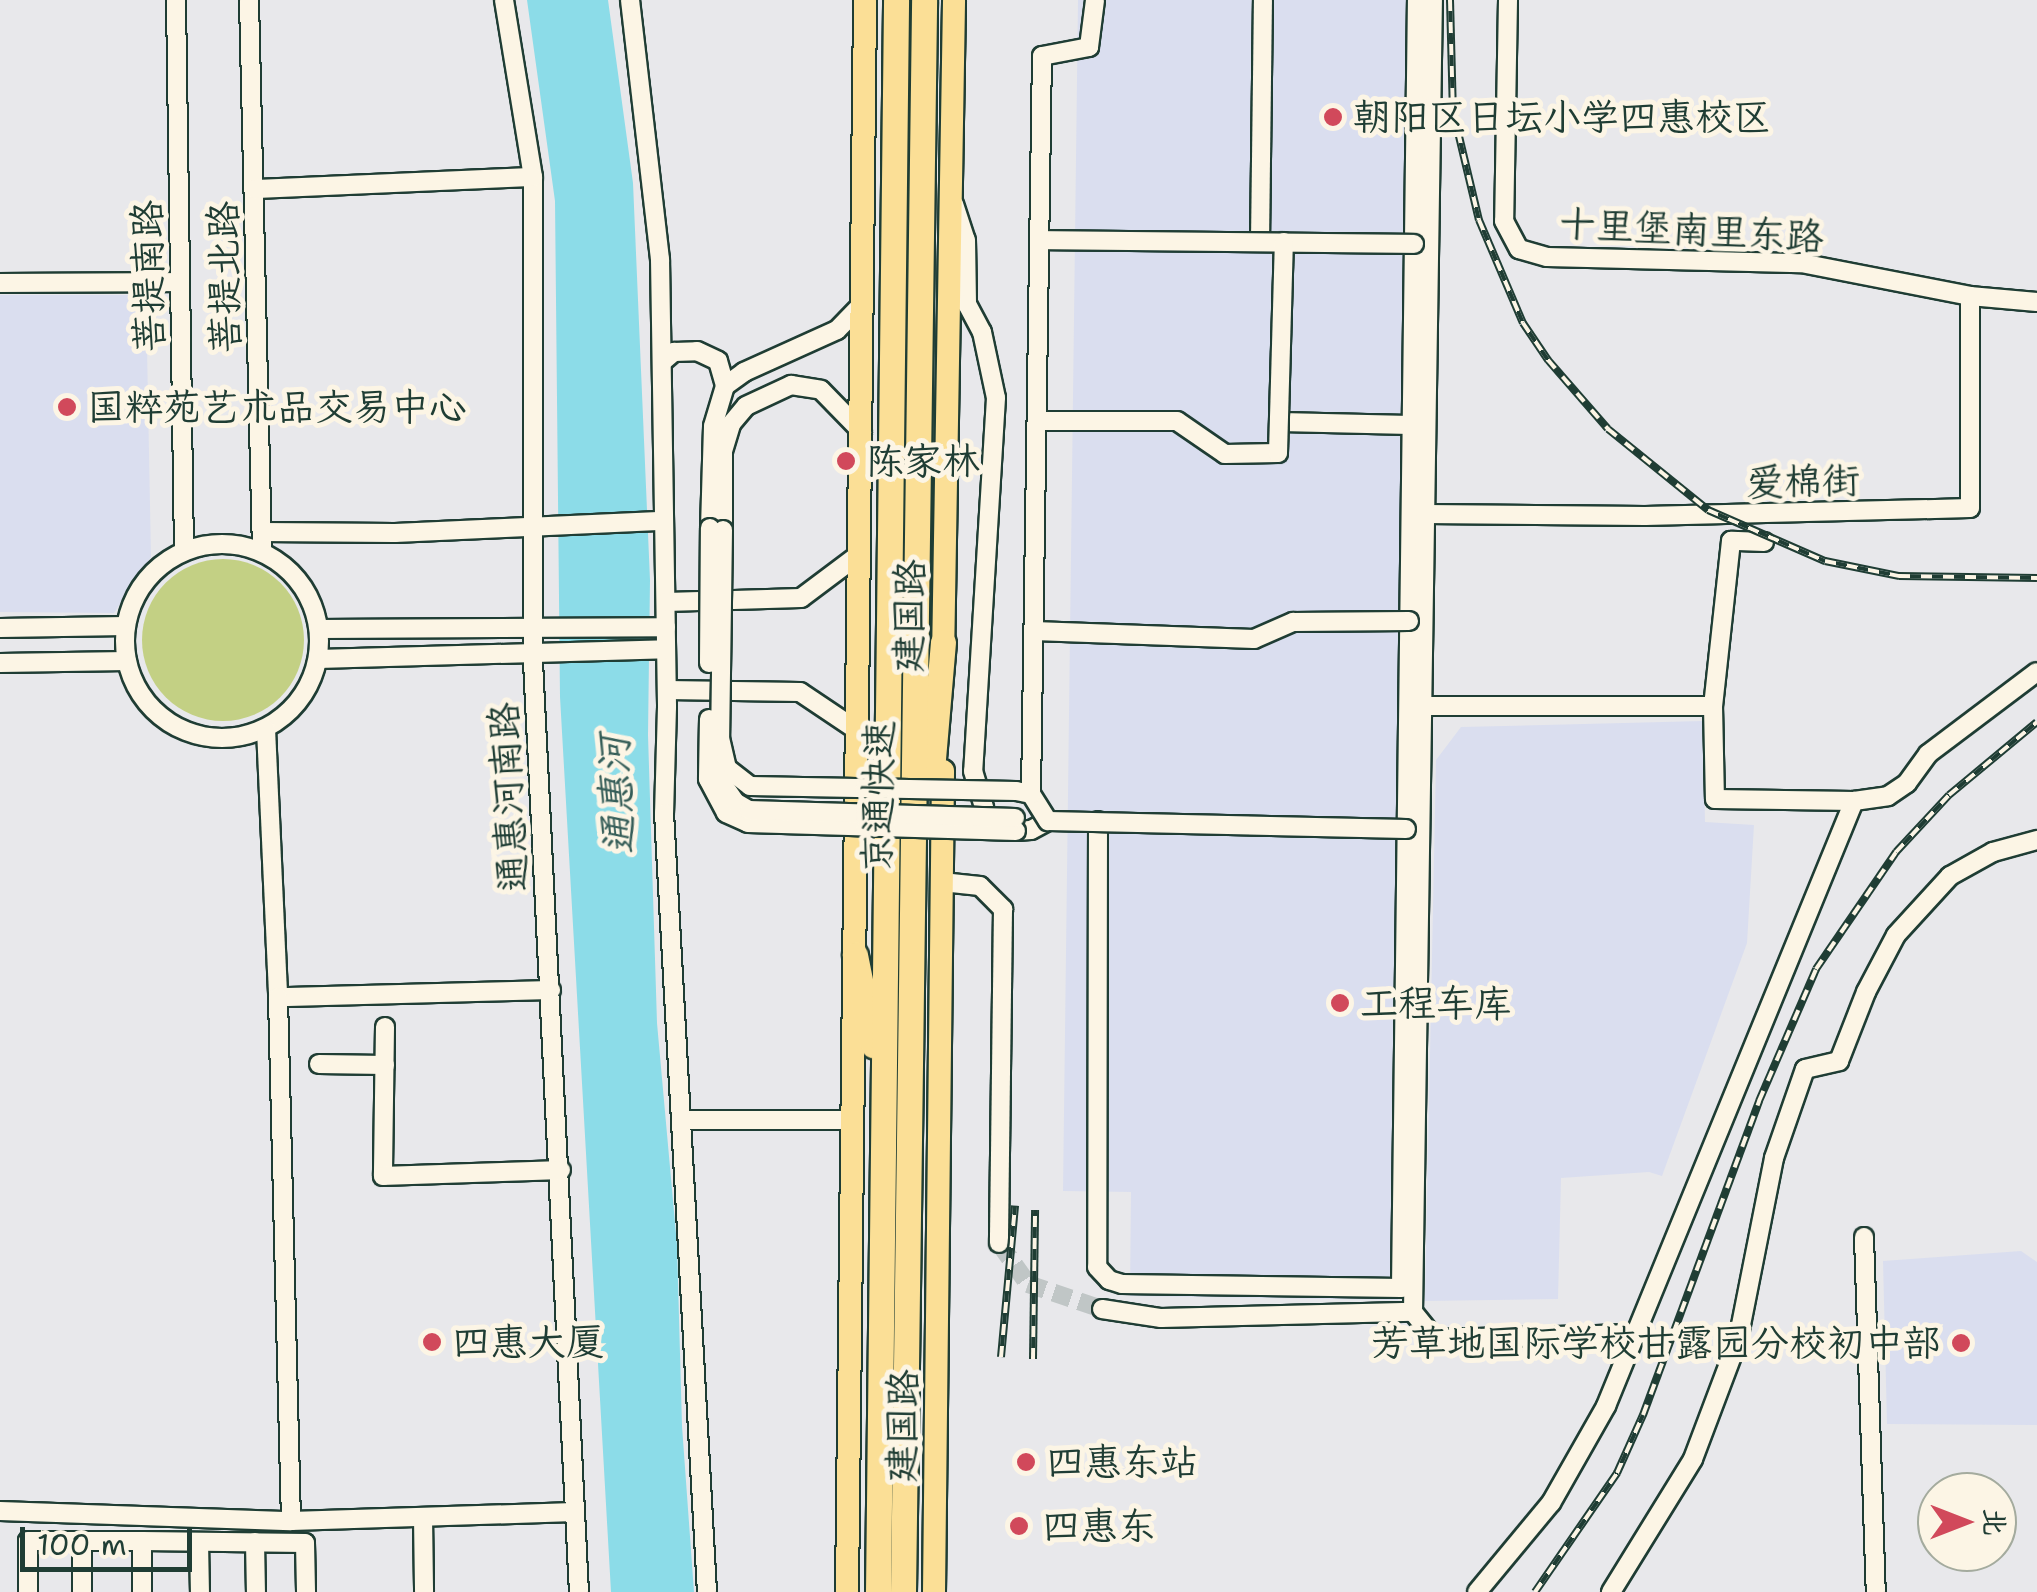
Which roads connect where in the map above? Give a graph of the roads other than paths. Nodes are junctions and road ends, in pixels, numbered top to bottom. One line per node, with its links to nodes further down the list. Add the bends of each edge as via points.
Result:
1 (176, 0): 21 (street, 菩提南路)
2 (249, 0): 15 (street, 菩提北路)
3 (504, 0): 14 (street, 通惠河南路)
4 (630, 0): 26 (street, via 654,178)
5 (866, 0): 25 (main road, 建国路)
6 (896, 0): 76 (highway, 京通快速)
7 (924, 0): 70 (highway, 京通快速)
8 (954, 0): 16 (main road, 建国路)
9 (1096, 0): 17 (street, bridge, via 1090,48 1042,56)
10 (1262, 0): 18 (street)
11 (1417, 0): 20 (street)
12 (1433, 0): 32 (street)
13 (1508, 0): 23 (street, 十里堡南里东路, via 1504,221 1519,249 1547,257 1800,262)
14 (533, 177): 15 (street); 34 (street, 通惠河南路)
15 (254, 189): 36 (street, 菩提北路)
16 (950, 194): 48 (main road, 建国路); 62 (street, via 966,240 967,304 982,332 996,398 973,771)
17 (1040, 240): 18 (street, bridge); 28 (street, bridge)
18 (1260, 242): 19 (street, bridge)
19 (1284, 242): 20 (street, bridge); 29 (street, bridge)
20 (1414, 244): 30 (street)
21 (180, 282): 22 (street); 38 (street, 菩提南路)
22 (0, 283)
23 (1970, 296): 24 (street, 十里堡南里东路); 32 (street, 爱棉街, via 1970,508)
24 (2037, 302)
25 (862, 303): 27 (street, via 838,330); 31 (main road, 建国路)
26 (662, 362): 27 (street, via 674,352 696,350 718,361); 33 (street)
27 (724, 386): 35 (street, via 713,426)
28 (1037, 420): 29 (street, bridge, via 1177,421 1225,454 1278,453); 47 (street, bridge)
29 (1279, 422): 30 (street)
30 (1412, 425): 41 (street)
31 (862, 432): 35 (street, via 821,390 792,385 746,406 731,424 723,451); 39 (main road, 建国路)
32 (1426, 514): 56 (street)
33 (664, 521): 34 (street); 40 (street)
34 (536, 528): 36 (street); 46 (street, 通惠河南路)
35 (716, 529): 60 (street, bridge, via 720,738); 63 (street, bridge, via 708,779 726,813 748,823)
36 (262, 542): 38 (street); 45 (street, via 303,586)
37 (1764, 542): 57 (street, via 1731,542)
38 (184, 551): 42 (street, via 136,595)
39 (861, 553): 40 (street, via 802,598); 59 (main road, 建国路)
40 (666, 602): 43 (street)
41 (1409, 621): 47 (street, bridge, via 1294,622 1254,640); 66 (street)
42 (126, 626): 44 (street); 52 (street)
43 (666, 627): 46 (street); 49 (street)
44 (0, 628)
45 (318, 629): 46 (street); 51 (street)
46 (534, 629): 50 (street, 通惠河南路)
47 (1034, 631): 63 (street, bridge)
48 (943, 643): 68 (main road, 建国路); 70 (highway)
49 (666, 649): 50 (street); 55 (street)
50 (533, 652): 51 (street); 71 (street, 通惠河南路)
51 (318, 659): 58 (street, via 308,688)
52 (127, 661): 53 (street); 58 (street, via 146,702 186,732 240,738)
53 (0, 664)
54 (2037, 672): 61 (street, via 1928,754 1907,783 1888,796)
55 (667, 690): 59 (street, via 800,692); 77 (street, via 664,812)
56 (1424, 706): 57 (street); 83 (street)
57 (1713, 706): 61 (street, via 1715,799)
58 (266, 729): 72 (street)
59 (856, 729): 69 (main road, 建国路)
60 (727, 768): 62 (street, bridge, via 746,794 773,802); 63 (street, bridge, via 763,789)
61 (1854, 801): 84 (street)
62 (984, 808): 63 (street)
63 (1019, 808): 64 (street, bridge); 64 (street, via 1031,830)
64 (1048, 821): 65 (street, bridge)
65 (1098, 821): 66 (street, bridge); 66 (street, via 1097,1267 1122,1284 1401,1288)
66 (1406, 828)
67 (2037, 840): 107 (street, via 1993,852 1950,876 1896,935 1838,1061 1805,1069 1774,1158 1738,1340 1694,1460)
68 (942, 882): 81 (street, via 980,886 1003,909); 105 (main road, 建国路)
69 (855, 955): 76 (highway); 78 (main road, 建国路)
70 (914, 971): 104 (highway, 京通快速)
71 (552, 990): 72 (street); 79 (street, 通惠河南路)
72 (278, 997): 88 (street)
73 (386, 1027): 75 (street)
74 (318, 1064): 75 (street)
75 (385, 1065): 79 (street, via 383,1176)
76 (883, 1094): 103 (highway, 京通快速)
77 (681, 1120): 78 (street); 101 (street)
78 (853, 1120): 102 (main road, 建国路)
79 (562, 1170): 86 (street, 通惠河南路)
80 (1864, 1237): 108 (street)
81 (999, 1243)
82 (1102, 1309): 83 (street, via 1161,1318)
83 (1413, 1312): 84 (street, via 1435,1339)
84 (1636, 1334): 106 (street, via 1606,1406 1551,1504)
85 (0, 1511): 88 (street)
86 (574, 1512): 87 (street); 100 (street, 通惠河南路)
87 (423, 1517): 88 (street); 99 (street)
88 (290, 1521)
89 (82, 1541): 90 (street); 93 (street, via 28,1541); 94 (street)
90 (142, 1541): 91 (street); 95 (street)
91 (199, 1542): 92 (street); 96 (street)
92 (256, 1542): 97 (street); 98 (street, via 306,1542)
93 (28, 1592)
94 (82, 1592)
95 (142, 1592)
96 (200, 1592)
97 (256, 1592)
98 (306, 1592)
99 (424, 1592)
100 (579, 1592)
101 (707, 1592)
102 (848, 1592)
103 (878, 1592)
104 (903, 1592)
105 (934, 1592)
106 (1477, 1592)
107 (1611, 1592)
108 (1876, 1592)

